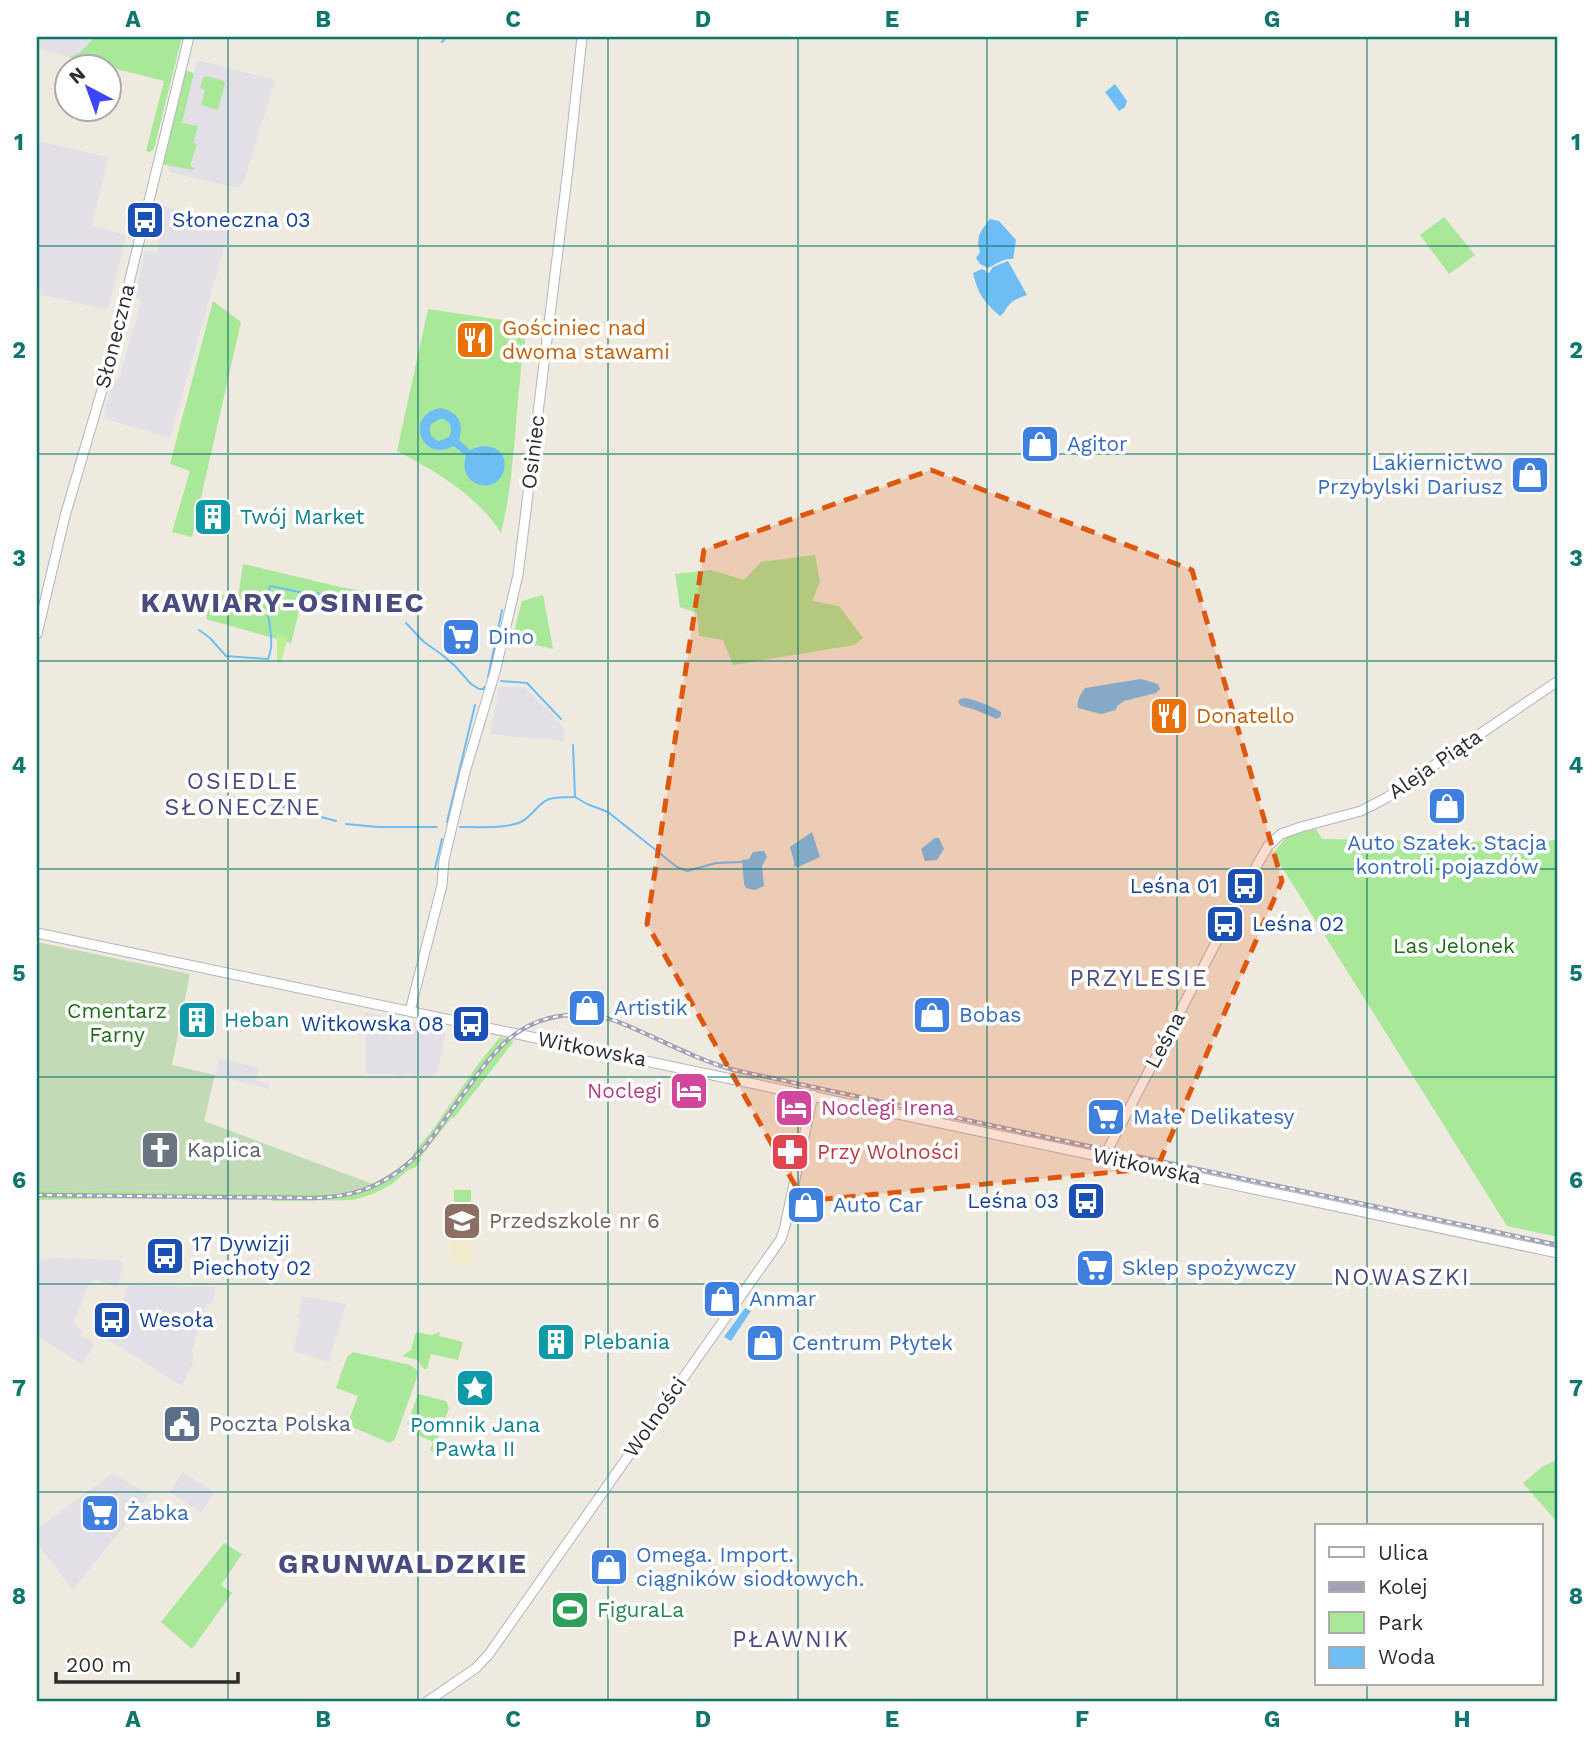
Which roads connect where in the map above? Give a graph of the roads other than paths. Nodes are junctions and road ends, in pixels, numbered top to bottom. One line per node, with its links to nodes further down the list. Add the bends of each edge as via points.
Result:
1 (189, 37): 3 (street, Słoneczna)
2 (582, 37): 7 (street, Osiniec, via 518,575)
3 (37, 634)
4 (1558, 681): 5 (street, Aleja Piąta, via 1386,798 1361,811)
5 (1301, 827): 9 (street, Leśna, via 1281,834 1264,853)
6 (37, 933): 7 (street, Witkowska)
7 (407, 1011): 8 (street, Witkowska)
8 (813, 1095): 9 (street, Witkowska); 11 (street, Wolności, via 781,1239 489,1654)
9 (1102, 1157): 10 (street, Witkowska)
10 (1558, 1252)
11 (428, 1701)

